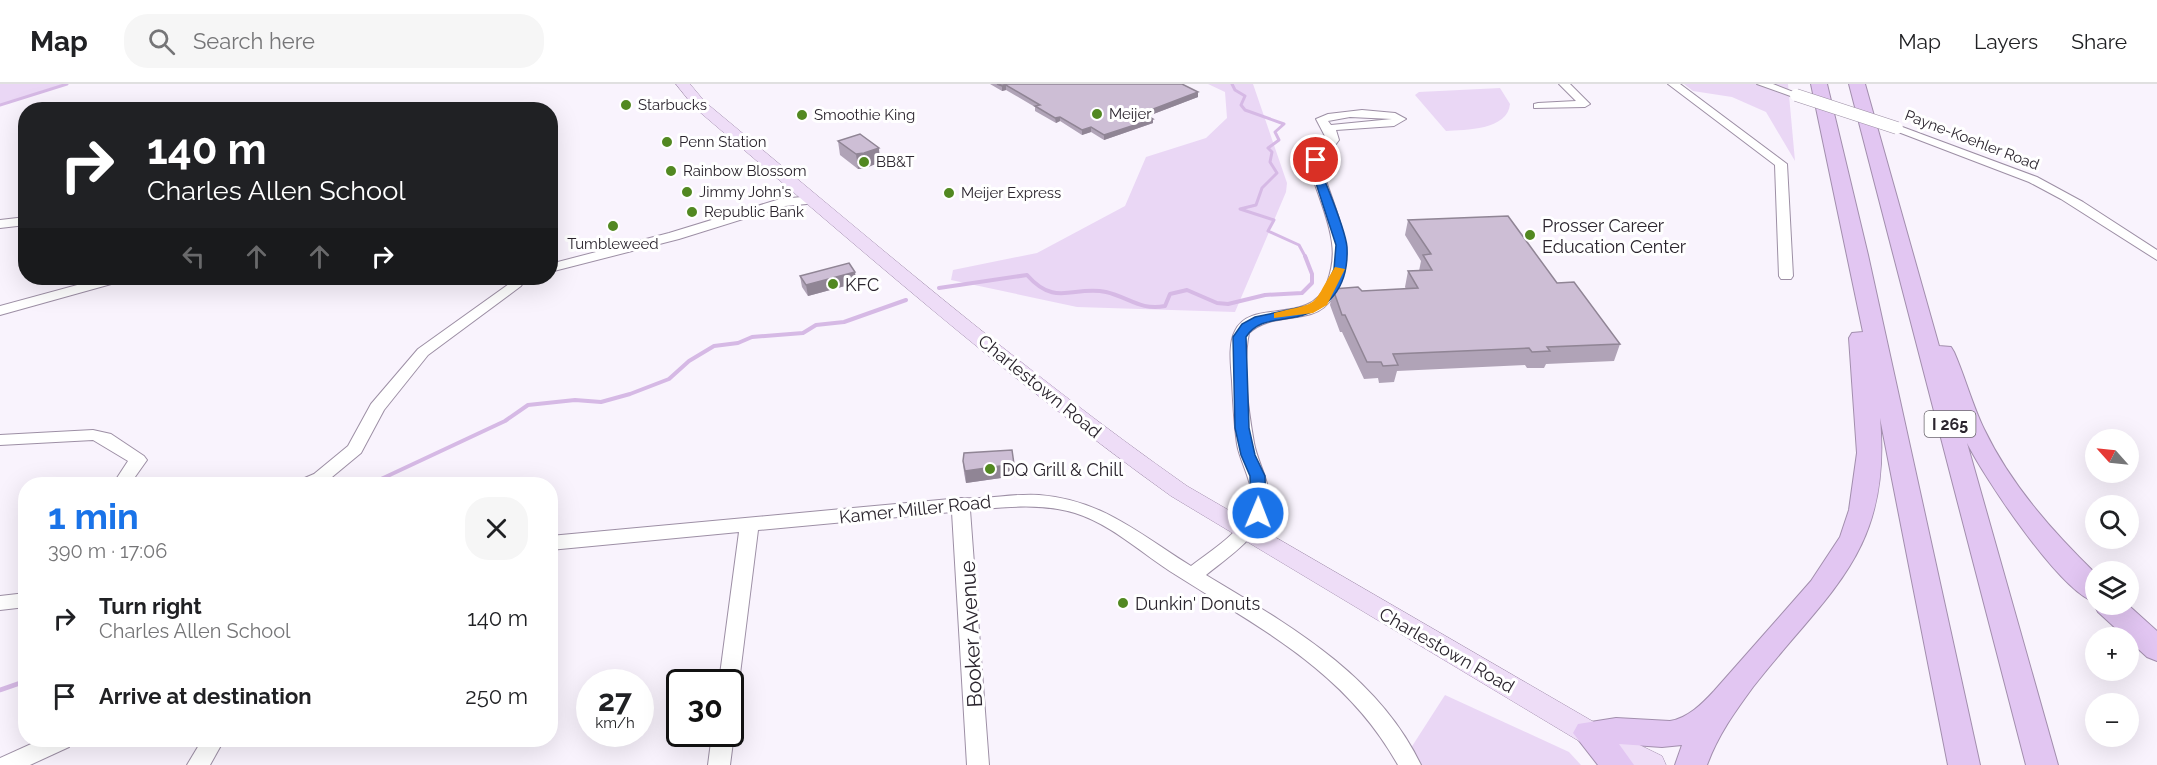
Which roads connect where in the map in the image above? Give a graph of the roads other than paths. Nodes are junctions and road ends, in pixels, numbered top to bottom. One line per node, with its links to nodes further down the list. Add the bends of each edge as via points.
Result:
1 (683, 84): 9 (main road, Charlestown Road, via 700,105)
2 (1564, 84): 7 (street, via 1585,104)
3 (1673, 84): 16 (street, via 1781,164)
4 (1762, 84): 13 (street, Payne-Koehler Road, bridge, via 1897,128 2035,180 2089,210)
5 (1820, 84): 10 (highway)
6 (1857, 84): 15 (highway, I 265)
7 (1538, 106)
8 (1330, 132): 8 (street, via 1337,126 1394,123 1400,119 1387,114 1324,117 1322,121); 25 (street, via 1333,140 1315,164 1341,245 1340,269 1334,283 1317,307 1260,319 1246,327 1240,337 1242,428 1260,494 1258,513)
9 (813, 200): 14 (street, via 739,225 679,234); 25 (main road, Charlestown Road, via 1086,424 1179,491)
10 (1847, 208): 34 (highway, via 1868,414 1870,465 1862,514 1849,546 1826,583 1737,683); 47 (highway)
11 (18, 222): 12 (street)
12 (0, 224)
13 (2157, 256)
14 (558, 266)
15 (1907, 267): 28 (highway, via 1984,453 2000,481 2048,543); 48 (highway, I 265)
16 (1786, 276)
17 (92, 285): 19 (street)
18 (515, 285): 22 (street, via 423,352 377,408 356,449)
19 (0, 311)
20 (0, 440): 21 (street, via 93,435 105,438 138,460)
21 (126, 477)
22 (321, 477)
23 (961, 504): 24 (street, Kamer Miller Road); 27 (street, Kamer Miller Road, via 1026,500 1073,506 1113,522); 42 (street, Booker Avenue)
24 (749, 526): 26 (street, Kamer Miller Road); 33 (street)
25 (1244, 531): 27 (street); 35 (main road, Charlestown Road)
26 (558, 542)
27 (1192, 576): 43 (street, Kamer Miller Road, via 1332,666 1374,707)
28 (2085, 581)
29 (18, 601): 30 (street)
30 (0, 603)
31 (2120, 615): 32 (highway)
32 (2157, 649)
33 (731, 669)
34 (1717, 712): 35 (highway, via 1671,734 1625,730); 46 (highway)
35 (1589, 733): 44 (highway); 45 (main road, Charlestown Road)
36 (46, 747): 39 (street)
37 (209, 747): 40 (street)
38 (721, 747): 41 (street)
39 (8, 765)
40 (198, 765)
41 (719, 765)
42 (978, 765)
43 (1410, 765)
44 (1618, 765)
45 (1652, 765)
46 (1691, 765)
47 (1964, 765)
48 (2042, 765)

